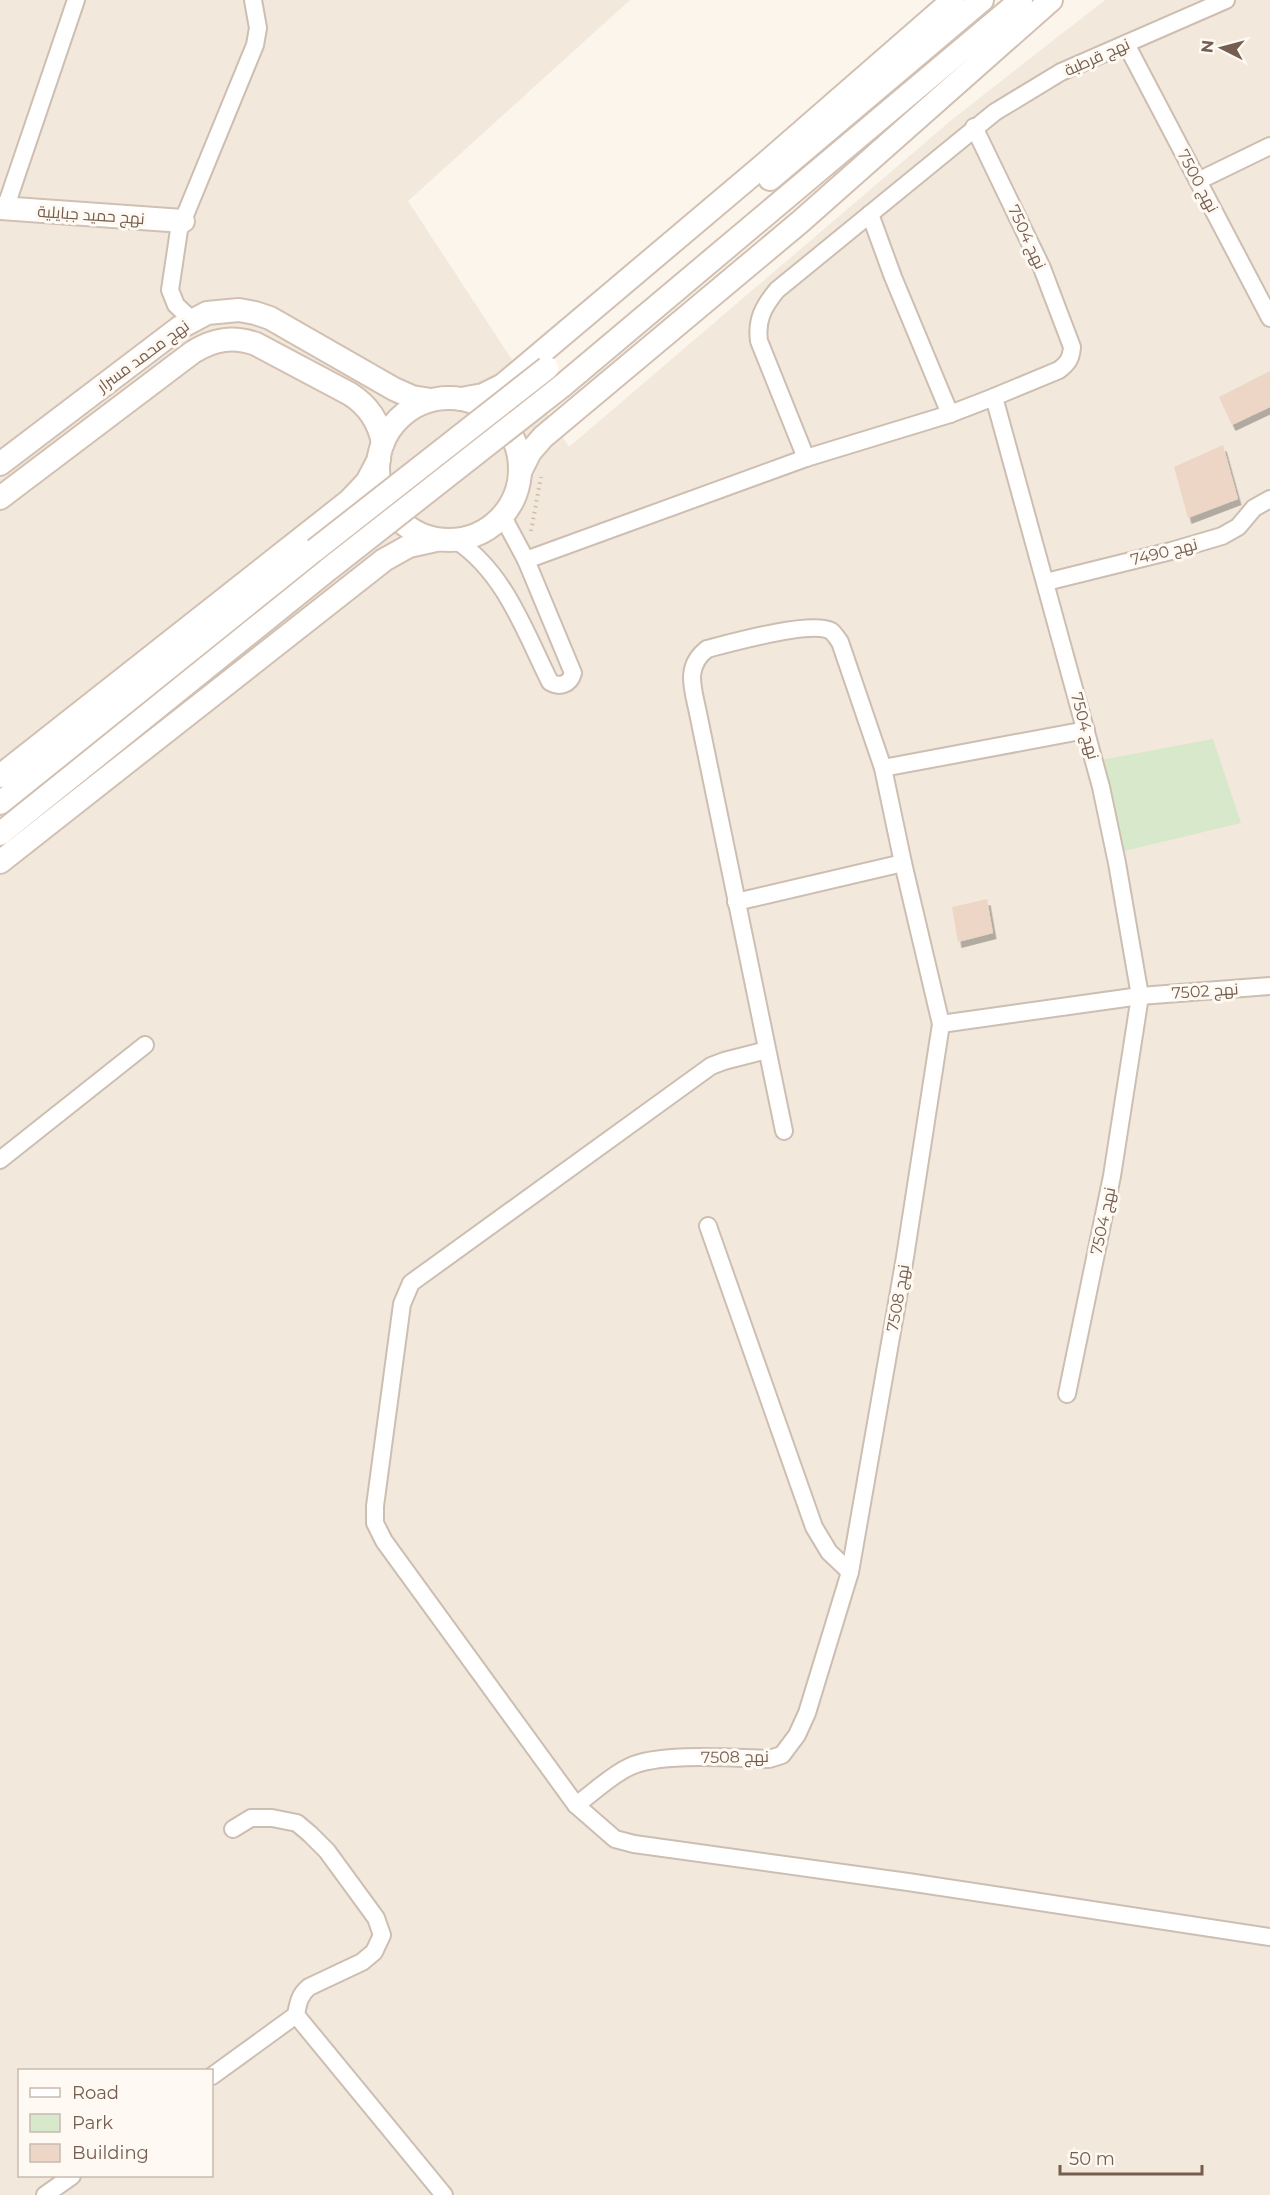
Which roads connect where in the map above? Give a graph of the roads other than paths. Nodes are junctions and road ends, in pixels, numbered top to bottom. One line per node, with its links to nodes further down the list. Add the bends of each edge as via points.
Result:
1 (76, 0): 12 (street)
2 (253, 0): 14 (street, via 258,28 255,45)
3 (953, 0): 19 (street, via 503,385 483,395)
4 (982, 0): 35 (street, bridge, via 547,368)
5 (1021, 0): 36 (street, bridge, via 562,386)
6 (1051, 0): 25 (street, via 800,222 543,437)
7 (1226, 0): 8 (street, نهج قرطبة)
8 (1126, 44): 9 (street, نهج قرطبة, via 1037,85); 11 (street, نهج 7500)
9 (974, 127): 13 (street, نهج قرطبة); 18 (street, نهج 7504, via 1042,268 1072,347 1071,357 1059,370)
10 (1270, 146): 11 (street)
11 (1198, 181): 15 (street, نهج 7500)
12 (2, 208): 14 (street, نهج حميد جبايلية)
13 (870, 214): 21 (street); 23 (street, نهج قرطبة, via 777,290 759,317 757,328 765,359)
14 (183, 221): 17 (street, via 170,290 176,305)
15 (1265, 296): 16 (street, نهج 7500)
16 (1270, 318)
17 (192, 320): 20 (street, نهج محمد مسرار, via 223,310 270,318 403,393); 24 (street, نهج محمد مسرار)
18 (994, 397): 21 (street); 31 (street, نهج 7504)
19 (461, 399): 20 (street); 25 (street, via 485,407 504,423 517,445)
20 (431, 400): 22 (street, via 397,421)
21 (950, 414): 23 (street)
22 (381, 451): 26 (street, نهج محمد مسرار, via 381,433 373,415 359,400 256,344 217,340 193,352); 29 (street, via 379,484 395,516 414,532); 34 (street, via 367,483 349,501)
23 (806, 458): 30 (street)
24 (0, 464)
25 (521, 470): 28 (street, via 516,495)
26 (0, 498)
27 (1270, 499): 31 (street, نهج 7490, via 1222,536)
28 (503, 517): 29 (street, via 482,533); 30 (street)
29 (446, 540): 30 (street, via 484,562 501,584 550,682 564,684 573,673); 37 (street, via 409,546 384,560)
30 (526, 560)
31 (1046, 582): 32 (street, نهج 7504)
32 (1086, 730): 33 (street); 41 (street, نهج 7504, via 1117,863)
33 (883, 768): 38 (street); 39 (street, via 848,661 831,631 791,630 707,649 698,656 692,668 692,686)
34 (0, 776)
35 (0, 803)
36 (0, 834)
37 (0, 862)
38 (903, 863): 39 (street); 42 (street)
39 (736, 902): 44 (street)
40 (1270, 986): 41 (street, نهج 7502)
41 (1140, 996): 42 (street, نهج 7502); 48 (street, نهج 7504, via 1112,1176)
42 (941, 1024): 49 (street, نهج 7508)
43 (145, 1045): 46 (street)
44 (767, 1050): 45 (street); 50 (street, via 711,1066 411,1283 402,1304 375,1523 384,1541)
45 (784, 1131)
46 (0, 1160)
47 (708, 1226): 49 (street, via 814,1527 829,1552)
48 (1067, 1394)
49 (850, 1572): 50 (street, نهج 7508, via 807,1713 782,1755 769,1759 648,1760 628,1767)
50 (576, 1805): 52 (street, via 615,1839 634,1844)
51 (233, 1829): 53 (street, via 251,1818 297,1823 327,1851 376,1918 382,1935 374,1952 362,1962 303,1992)
52 (1270, 1938)
53 (296, 2015): 54 (street); 57 (street)
54 (213, 2075)
55 (69, 2177): 56 (street)
56 (45, 2195)
57 (444, 2195)

